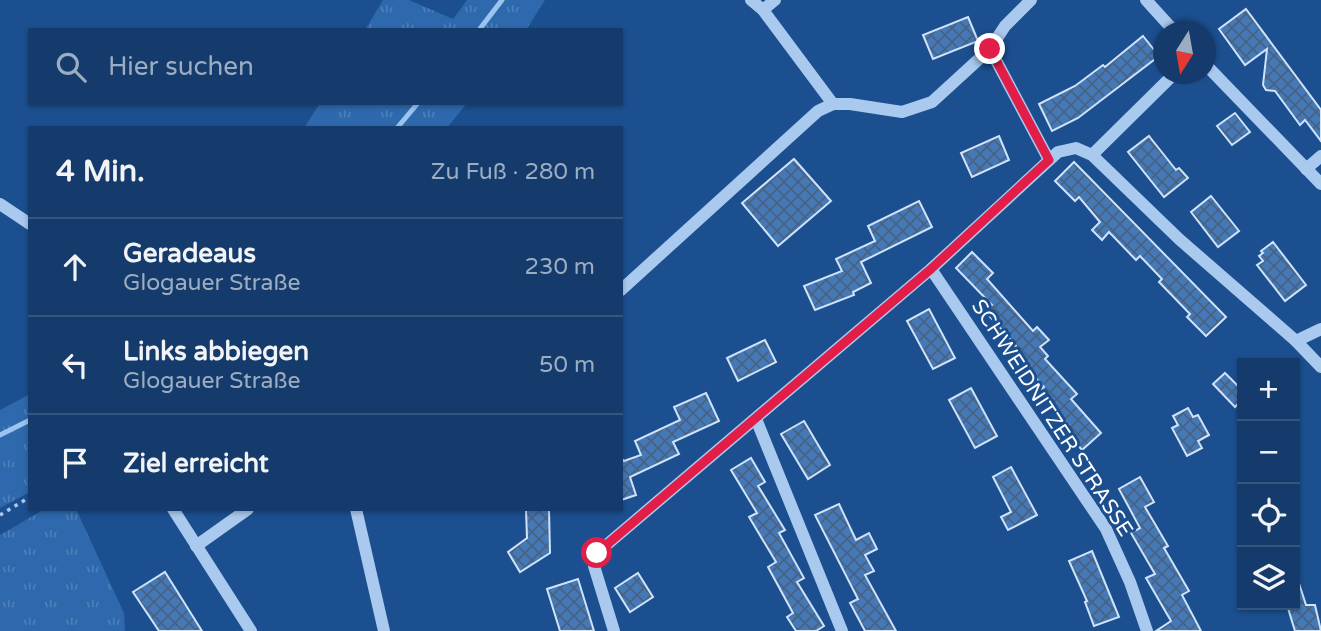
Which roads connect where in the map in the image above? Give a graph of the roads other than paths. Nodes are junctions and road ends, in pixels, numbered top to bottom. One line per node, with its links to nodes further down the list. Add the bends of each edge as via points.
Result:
1 (751, 0): 5 (street)
2 (775, 0): 5 (street)
3 (1031, 0): 7 (street)
4 (1146, 0): 6 (street)
5 (763, 10): 10 (street)
6 (1165, 21)
7 (990, 49): 10 (street, via 932,102 902,112); 13 (street)
8 (1216, 75): 14 (street)
9 (1164, 84): 11 (street)
10 (833, 104): 19 (street, via 818,111)
11 (1092, 155): 13 (street, via 1076,148 1058,152); 21 (street)
12 (1321, 156): 14 (street)
13 (1049, 160): 18 (street)
14 (1306, 169): 15 (street)
15 (1321, 184)
16 (0, 204): 17 (street)
17 (28, 223)
18 (931, 269): 23 (street); 32 (street, SCHWEIDNITZER STRASSE, via 1107,529)
19 (623, 288)
20 (1321, 329): 21 (street)
21 (1296, 341): 22 (street)
22 (1321, 367)
23 (756, 419): 30 (street, via 597,553 594,566); 31 (street)
24 (174, 511): 27 (street)
25 (245, 511): 27 (street)
26 (356, 511): 29 (street)
27 (196, 546): 28 (street)
28 (251, 631)
29 (384, 631)
30 (614, 631)
31 (842, 631)
32 (1147, 631)

